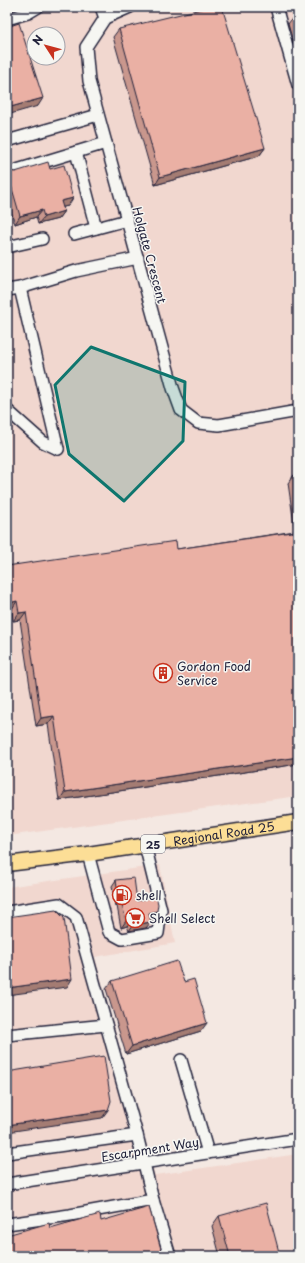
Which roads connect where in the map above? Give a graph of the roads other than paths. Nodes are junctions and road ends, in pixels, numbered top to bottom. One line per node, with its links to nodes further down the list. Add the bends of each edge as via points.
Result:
1 (38, 7): 5 (street)
2 (130, 7): 4 (street, Holgate Crescent)
3 (276, 7): 6 (street)
4 (103, 12): 7 (street, Holgate Crescent, via 86,47 89,81)
5 (7, 19)
6 (298, 85)
7 (98, 115): 8 (street); 9 (street, Holgate Crescent)
8 (7, 141)
9 (106, 143): 10 (street); 12 (street, Holgate Crescent)
10 (76, 152): 11 (street); 13 (street)
11 (7, 173)
12 (127, 220): 13 (street); 17 (street, Holgate Crescent)
13 (96, 228): 14 (street)
14 (74, 234)
15 (42, 239): 16 (street)
16 (7, 248)
17 (138, 258): 18 (street, via 76,271); 21 (street, Holgate Crescent, via 181,410 198,423 220,425)
18 (20, 288): 19 (street); 20 (street, via 58,449 43,442)
19 (7, 290)
20 (7, 410)
21 (298, 411)
22 (298, 822): 23 (main road, Regional Road 25 / 25)
23 (145, 845): 24 (main road, Regional Road 25 / 25); 24 (street, via 161,910 158,933 122,939 109,932)
24 (88, 854): 25 (main road, Regional Road 25 / 25)
25 (7, 864)
26 (7, 912): 27 (street, via 59,904 76,917)
27 (106, 1025): 28 (street); 30 (street)
28 (7, 1035)
29 (181, 1060): 33 (street)
30 (137, 1135): 32 (street); 34 (street)
31 (298, 1139): 33 (street, Escarpment Way)
32 (7, 1153)
33 (208, 1153): 34 (street, Escarpment Way)
34 (144, 1163): 35 (street, Escarpment Way); 36 (street)
35 (7, 1184)
36 (153, 1200): 37 (street); 38 (street)
37 (7, 1224)
38 (170, 1256)

